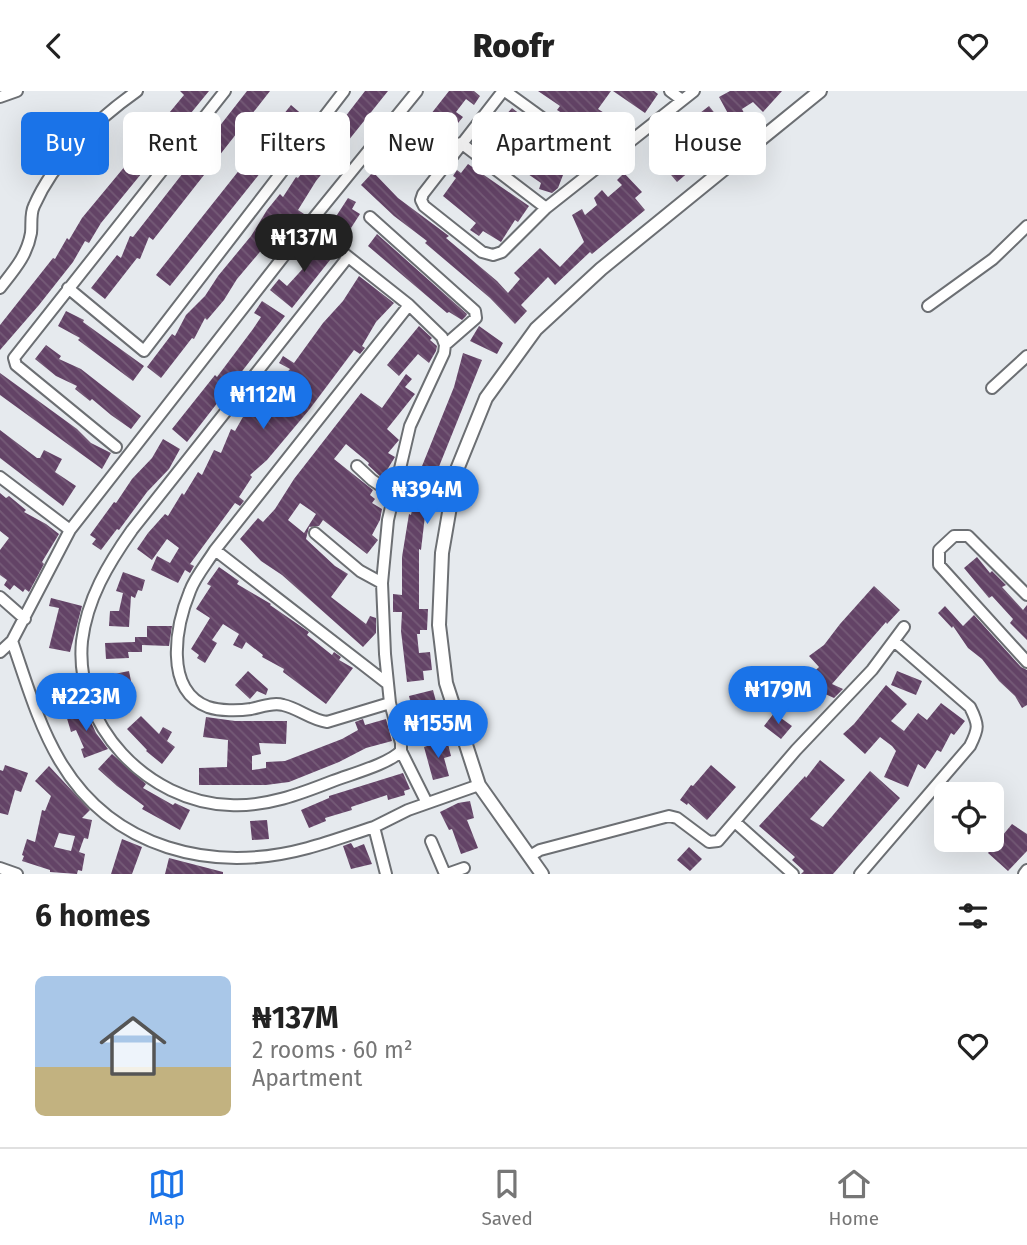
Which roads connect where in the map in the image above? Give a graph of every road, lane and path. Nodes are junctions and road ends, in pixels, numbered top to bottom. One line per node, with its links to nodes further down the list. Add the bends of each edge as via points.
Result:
1 (17, 91): 10 (street)
2 (137, 91): 21 (street, via 59,164 32,210 23,259)
3 (225, 91): 22 (street)
4 (344, 91): 22 (street, via 144,351)
5 (417, 91): 18 (street)
6 (504, 91): 12 (street); 14 (street)
7 (670, 91): 11 (street)
8 (694, 91): 11 (street)
9 (820, 91): 47 (street, via 601,269 536,329 486,398 456,473 442,553 439,625 446,683)
10 (0, 97)
11 (682, 100): 13 (street)
12 (533, 112)
13 (635, 137)
14 (461, 143): 16 (street); 16 (street, via 421,200 482,252 502,252)
15 (587, 175): 16 (street)
16 (546, 208)
17 (370, 217): 25 (street, via 475,311 476,318)
18 (309, 225): 20 (street); 32 (street)
19 (1027, 226): 24 (street, via 993,259)
20 (348, 257): 23 (street); 46 (street, via 110,561 93,596 83,661 93,710 117,750 152,780 191,799 229,806 271,802)
21 (0, 288)
22 (68, 288): 28 (street, via 14,362)
23 (409, 305): 25 (street); 34 (street)
24 (928, 306)
25 (445, 345): 31 (street, via 410,426)
26 (1027, 356): 27 (street)
27 (992, 388)
28 (116, 447)
29 (357, 466): 31 (street)
30 (0, 477): 32 (street)
31 (393, 494): 35 (street)
32 (70, 530): 38 (street)
33 (315, 533): 35 (street, via 360,571)
34 (215, 550): 44 (street); 45 (street, via 190,589 177,638 181,676 198,701 236,710 278,704 327,722)
35 (382, 583): 44 (street)
36 (1027, 595): 43 (street, via 968,536 954,536 939,550 939,565)
37 (0, 597): 38 (street)
38 (25, 619): 40 (street)
39 (904, 627): 41 (street)
40 (12, 641): 42 (street); 50 (street, via 59,760 92,802 135,835 192,855 249,858 306,849)
41 (894, 641): 49 (street); 60 (street, via 970,707 978,730 970,746)
42 (0, 652)
43 (1027, 662)
44 (388, 684): 45 (street)
45 (390, 703): 46 (street)
46 (401, 751): 48 (street)
47 (479, 785): 48 (street); 52 (street)
48 (427, 803): 50 (street)
49 (735, 822): 52 (street, via 721,839 709,842 677,818 662,816); 59 (street)
50 (374, 827): 56 (street)
51 (431, 841): 57 (street)
52 (530, 856): 58 (street)
53 (0, 868): 55 (street)
54 (464, 868): 57 (street)
55 (17, 874)
56 (386, 874)
57 (446, 874)
58 (542, 874)
59 (793, 874)
60 (860, 874)

